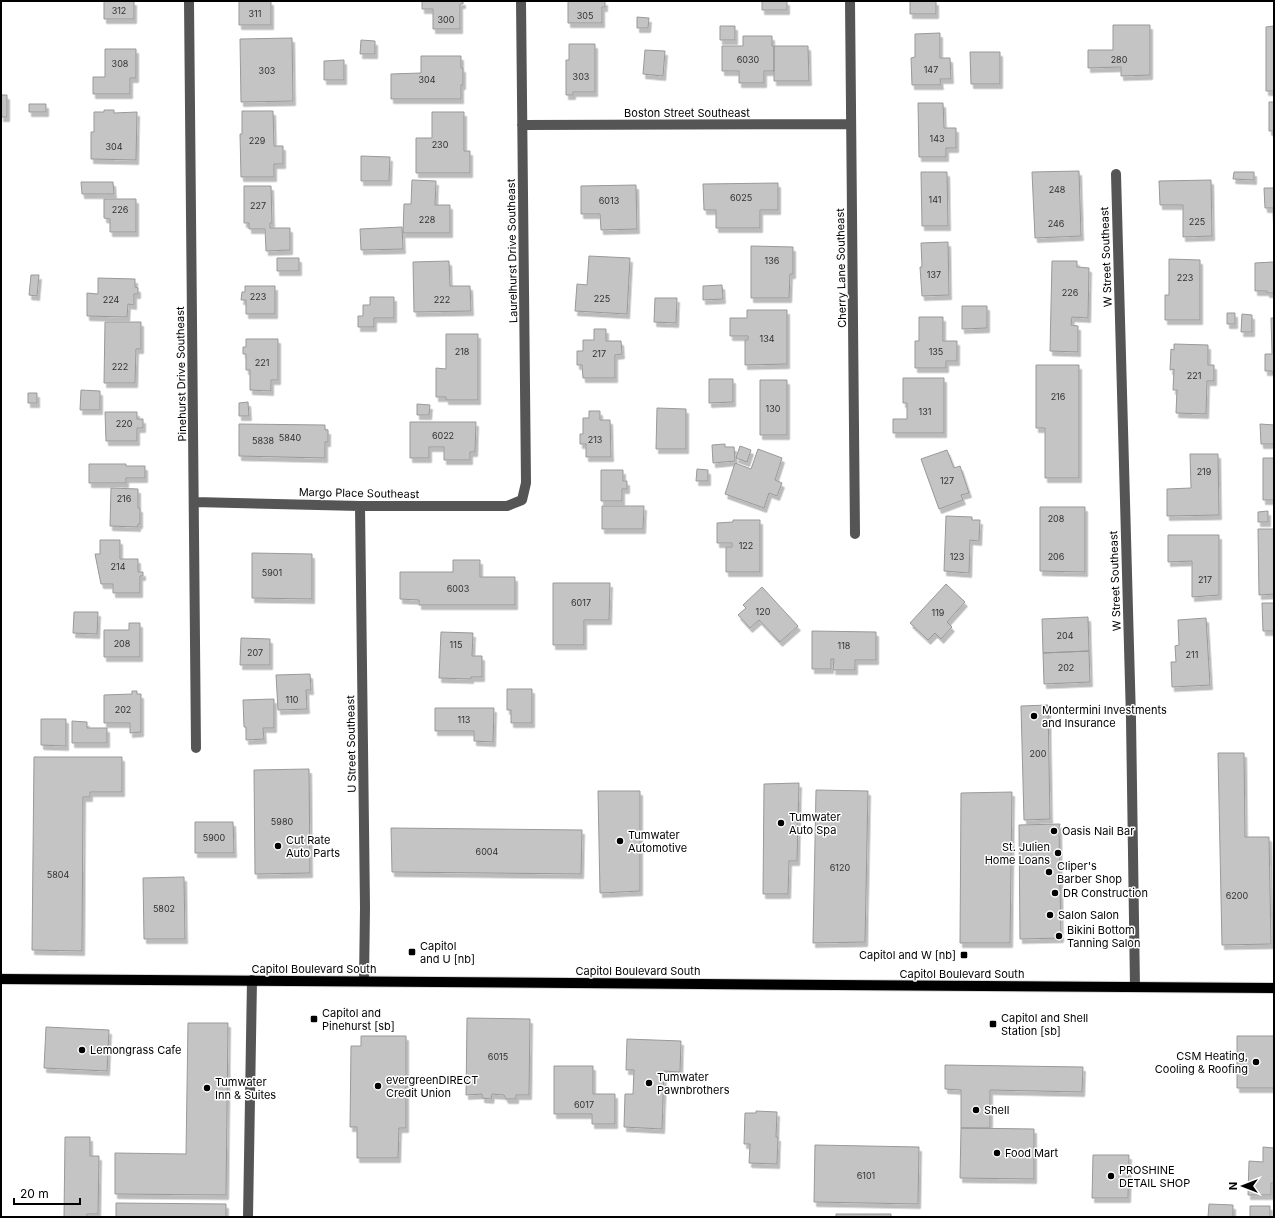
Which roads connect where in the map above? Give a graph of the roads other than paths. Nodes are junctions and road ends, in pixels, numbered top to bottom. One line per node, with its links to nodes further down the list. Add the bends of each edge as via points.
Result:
1 (189, 1): 8 (street, Pinehurst Drive Southeast)
2 (521, 1): 5 (street, Laurelhurst Drive Southeast)
3 (850, 1): 4 (street, Cherry Lane Southeast)
4 (851, 124): 5 (street, Boston Street Southeast); 10 (street, Cherry Lane Southeast)
5 (522, 125): 7 (street, Laurelhurst Drive Southeast, via 526,483)
6 (1116, 174): 15 (street, W Street Southeast)
7 (522, 500): 9 (street, Margo Place Southeast, via 507,506)
8 (194, 502): 9 (street, Margo Place Southeast); 11 (street, Pinehurst Drive Southeast)
9 (360, 506): 14 (street, U Street Southeast)
10 (855, 534)
11 (196, 748)
12 (1, 979): 13 (main road, Capitol Boulevard South)
13 (252, 980): 14 (main road, Capitol Boulevard South); 17 (street)
14 (364, 981): 15 (main road, Capitol Boulevard South)
15 (1135, 987): 16 (main road, Capitol Boulevard South)
16 (1274, 988)
17 (248, 1217)

